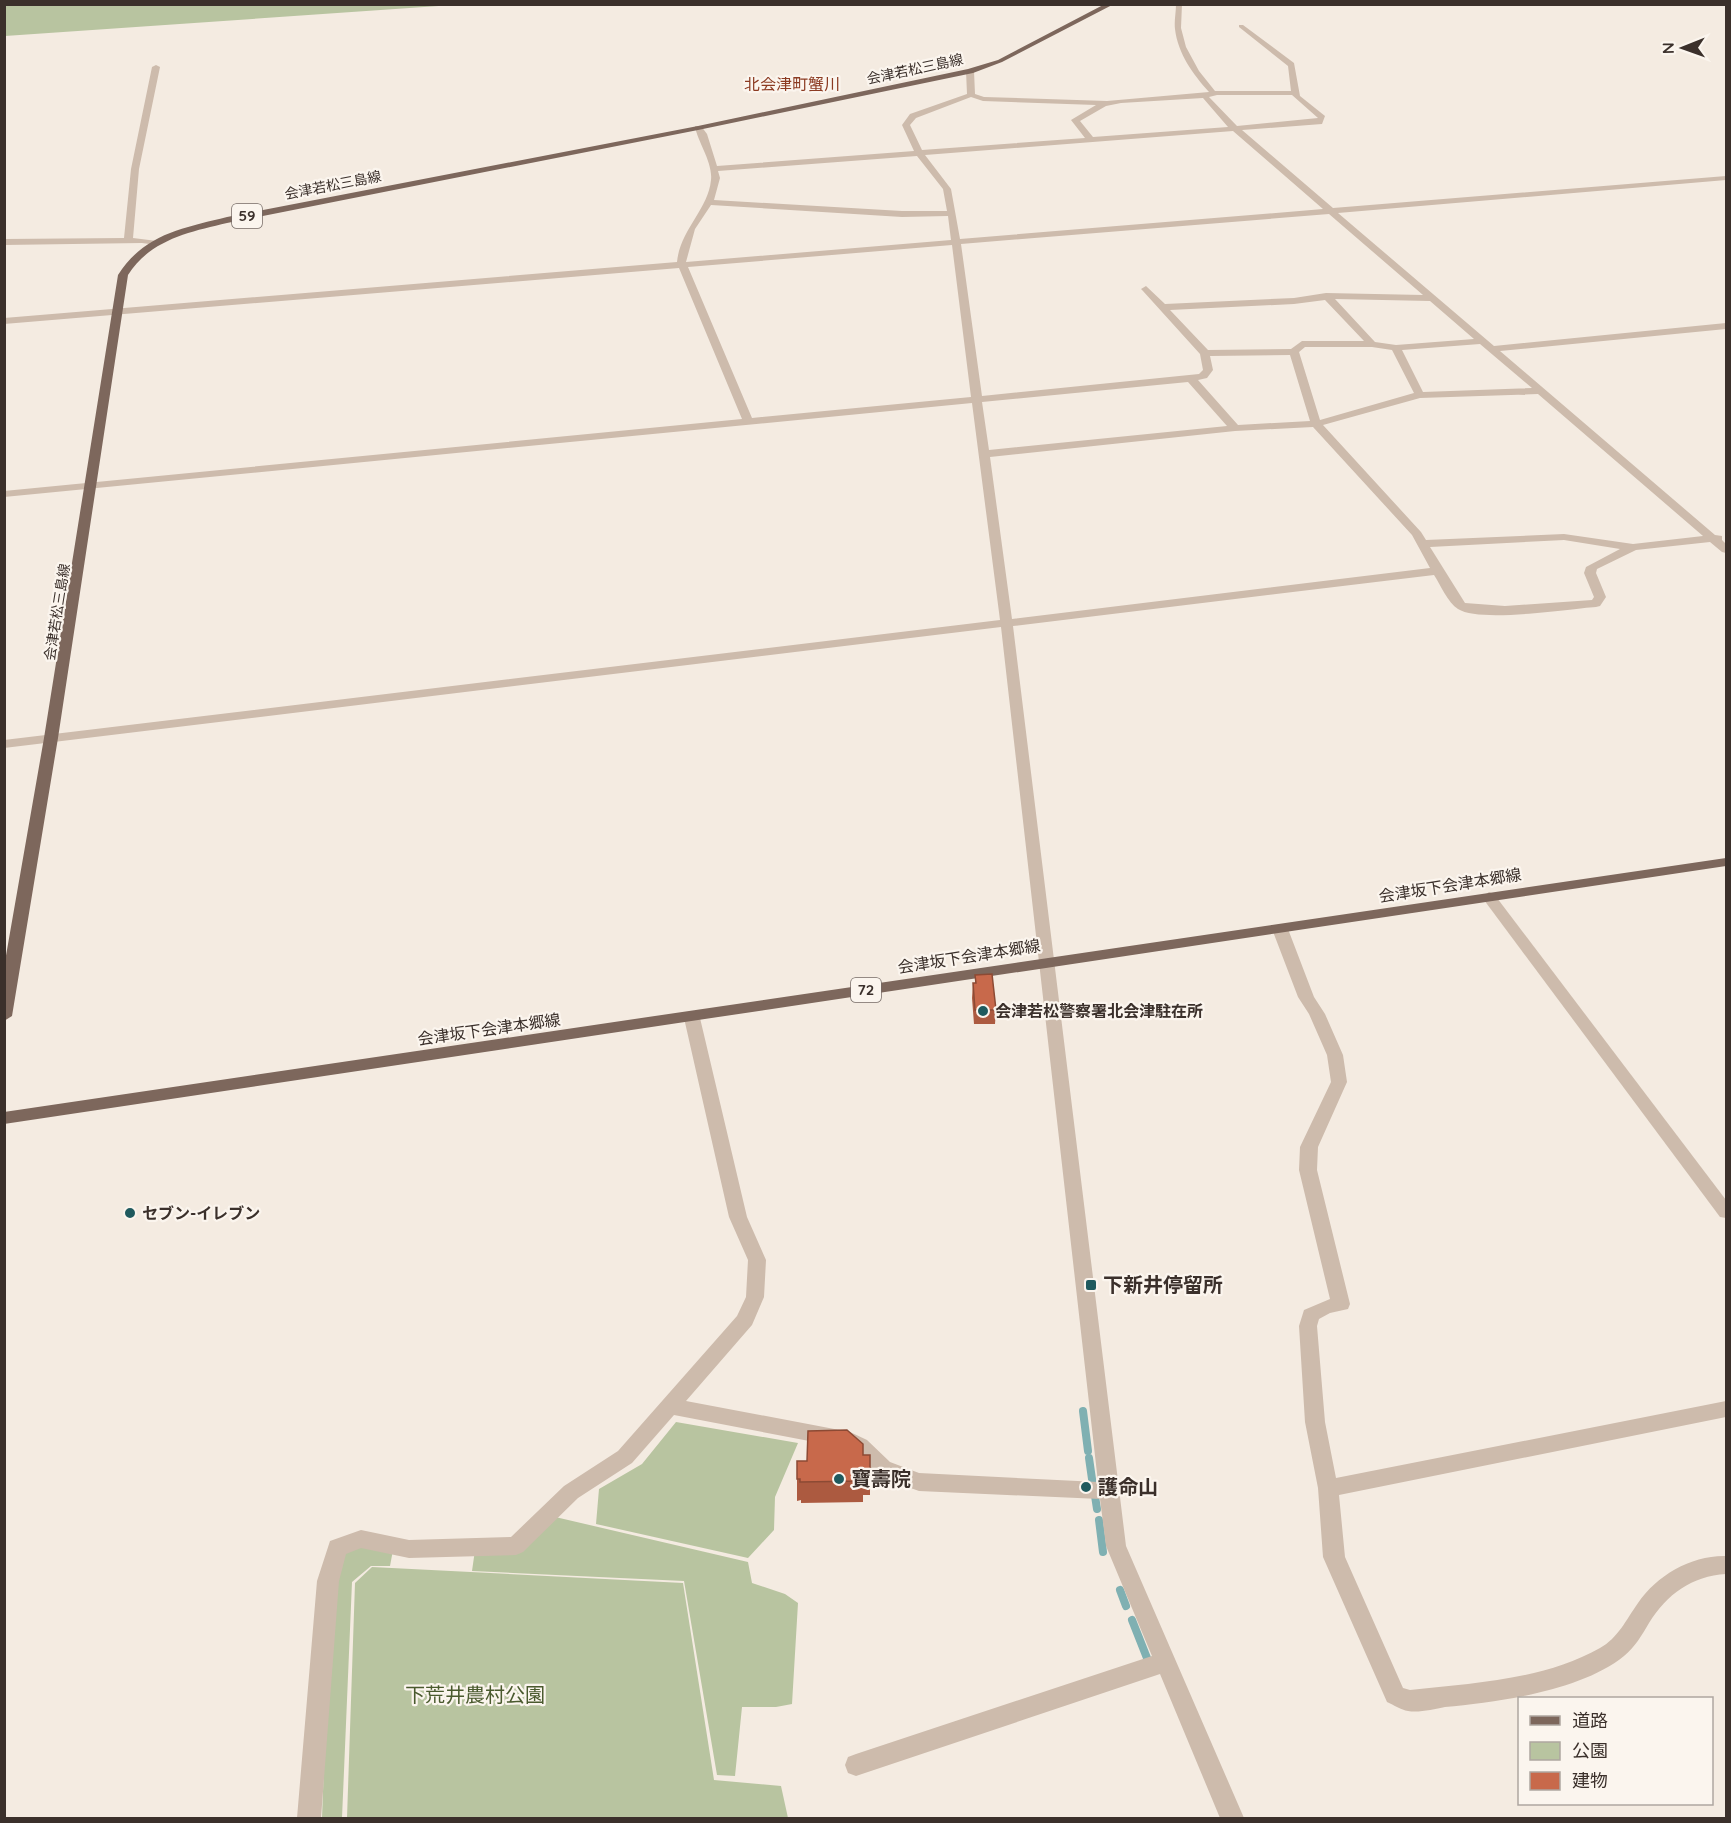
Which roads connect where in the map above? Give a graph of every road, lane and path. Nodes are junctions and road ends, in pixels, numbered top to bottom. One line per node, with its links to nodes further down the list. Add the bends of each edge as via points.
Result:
1 (1111, 4): 5 (main road, 会津若松三島線 / 59, via 1000,61)
2 (1179, 4): 8 (street, via 1178,30 1186,56)
3 (1241, 26): 6 (street, via 1291,65)
4 (156, 67): 19 (street, via 135,169)
5 (970, 71): 7 (street); 10 (main road, 会津若松三島線 / 59)
6 (1296, 93): 8 (street); 11 (street, via 1296,98 1322,118 1319,122)
7 (971, 95): 9 (street, via 983,99); 13 (street, via 907,121)
8 (1210, 95): 9 (street); 11 (street, via 1217,113)
9 (1107, 104): 12 (street, via 1075,120)
10 (698, 128): 14 (street); 22 (main road, 会津若松三島線 / 59, via 227,220)
11 (1236, 129): 12 (street); 17 (street)
12 (1091, 140): 13 (street)
13 (919, 153): 14 (street); 18 (street, via 947,189)
14 (714, 169): 16 (street, via 716,178)
15 (1726, 178): 17 (street)
16 (709, 202): 18 (street, via 902,214); 23 (street, via 691,229)
17 (1331, 210): 20 (street); 26 (street)
18 (952, 213): 20 (street)
19 (128, 240): 21 (street); 22 (street)
20 (956, 241): 23 (street); 40 (street)
21 (4, 242)
22 (154, 243): 28 (main road, 会津若松三島線 / 59, via 127,266)
23 (682, 265): 28 (street); 41 (street)
24 (1146, 289): 27 (street)
25 (1326, 296): 26 (street); 27 (street); 32 (street)
26 (1435, 298): 31 (street)
27 (1164, 307): 36 (street)
28 (119, 311): 29 (street); 45 (main road, 会津若松三島線 / 59)
29 (4, 321)
30 (1726, 326): 34 (street)
31 (1484, 341): 33 (street); 34 (street)
32 (1372, 344): 33 (street); 35 (street, via 1302,344)
33 (1395, 348): 39 (street)
34 (1493, 349): 38 (street)
35 (1294, 352): 36 (street); 42 (street)
36 (1205, 353): 37 (street, via 1209,370)
37 (1191, 379): 40 (street); 43 (street)
38 (1542, 391): 39 (street); 48 (street)
39 (1420, 395): 42 (street)
40 (977, 399): 41 (street); 44 (street)
41 (747, 420): 45 (street)
42 (1316, 424): 43 (street); 49 (street)
43 (1234, 428): 44 (street)
44 (986, 454): 53 (street)
45 (90, 485): 46 (street); 54 (main road, 会津若松三島線 / 59)
46 (4, 494)
47 (1726, 537): 48 (street)
48 (1713, 538): 50 (street); 51 (street)
49 (1425, 544): 50 (street, via 1564,537); 52 (street)
50 (1633, 547): 52 (street, via 1592,567 1590,573 1600,597 1596,603 1466,608)
51 (1726, 550)
52 (1437, 571): 53 (street)
53 (1008, 623): 54 (street); 59 (street)
54 (51, 738): 55 (street); 60 (main road, 会津若松三島線 / 59)
55 (4, 744)
56 (1726, 862): 57 (main road, 会津坂下会津本郷線 / 72)
57 (1490, 897): 58 (main road, 会津坂下会津本郷線 / 72); 63 (street)
58 (1280, 929): 59 (main road, 会津坂下会津本郷線 / 72); 66 (street, via 1306,997 1335,1055 1338,1071 1339,1083 1309,1147 1308,1170 1341,1304 1311,1315 1308,1326 1315,1422)
59 (1049, 961): 61 (main road, 会津坂下会津本郷線 / 72); 67 (street)
60 (4, 1016)
61 (692, 1018): 62 (main road, 会津坂下会津本郷線 / 72); 64 (street, via 738,1217 756,1260 755,1297 745,1320)
62 (4, 1118)
63 (1726, 1212)
64 (670, 1406): 67 (street, via 850,1440 863,1447 882,1467 919,1482); 71 (street, via 625,1457 571,1492 516,1546 408,1550 361,1539 337,1548 328,1581)
65 (1726, 1409): 66 (street)
66 (1328, 1488): 68 (street, via 1334,1557 1395,1695 1409,1701 1531,1686 1586,1666 1626,1641 1651,1601 1673,1583 1704,1567)
67 (1109, 1491): 69 (street, via 1116,1546)
68 (1726, 1565)
69 (1166, 1662): 70 (street); 72 (street)
70 (856, 1765)
71 (309, 1818)
72 (1232, 1818)

